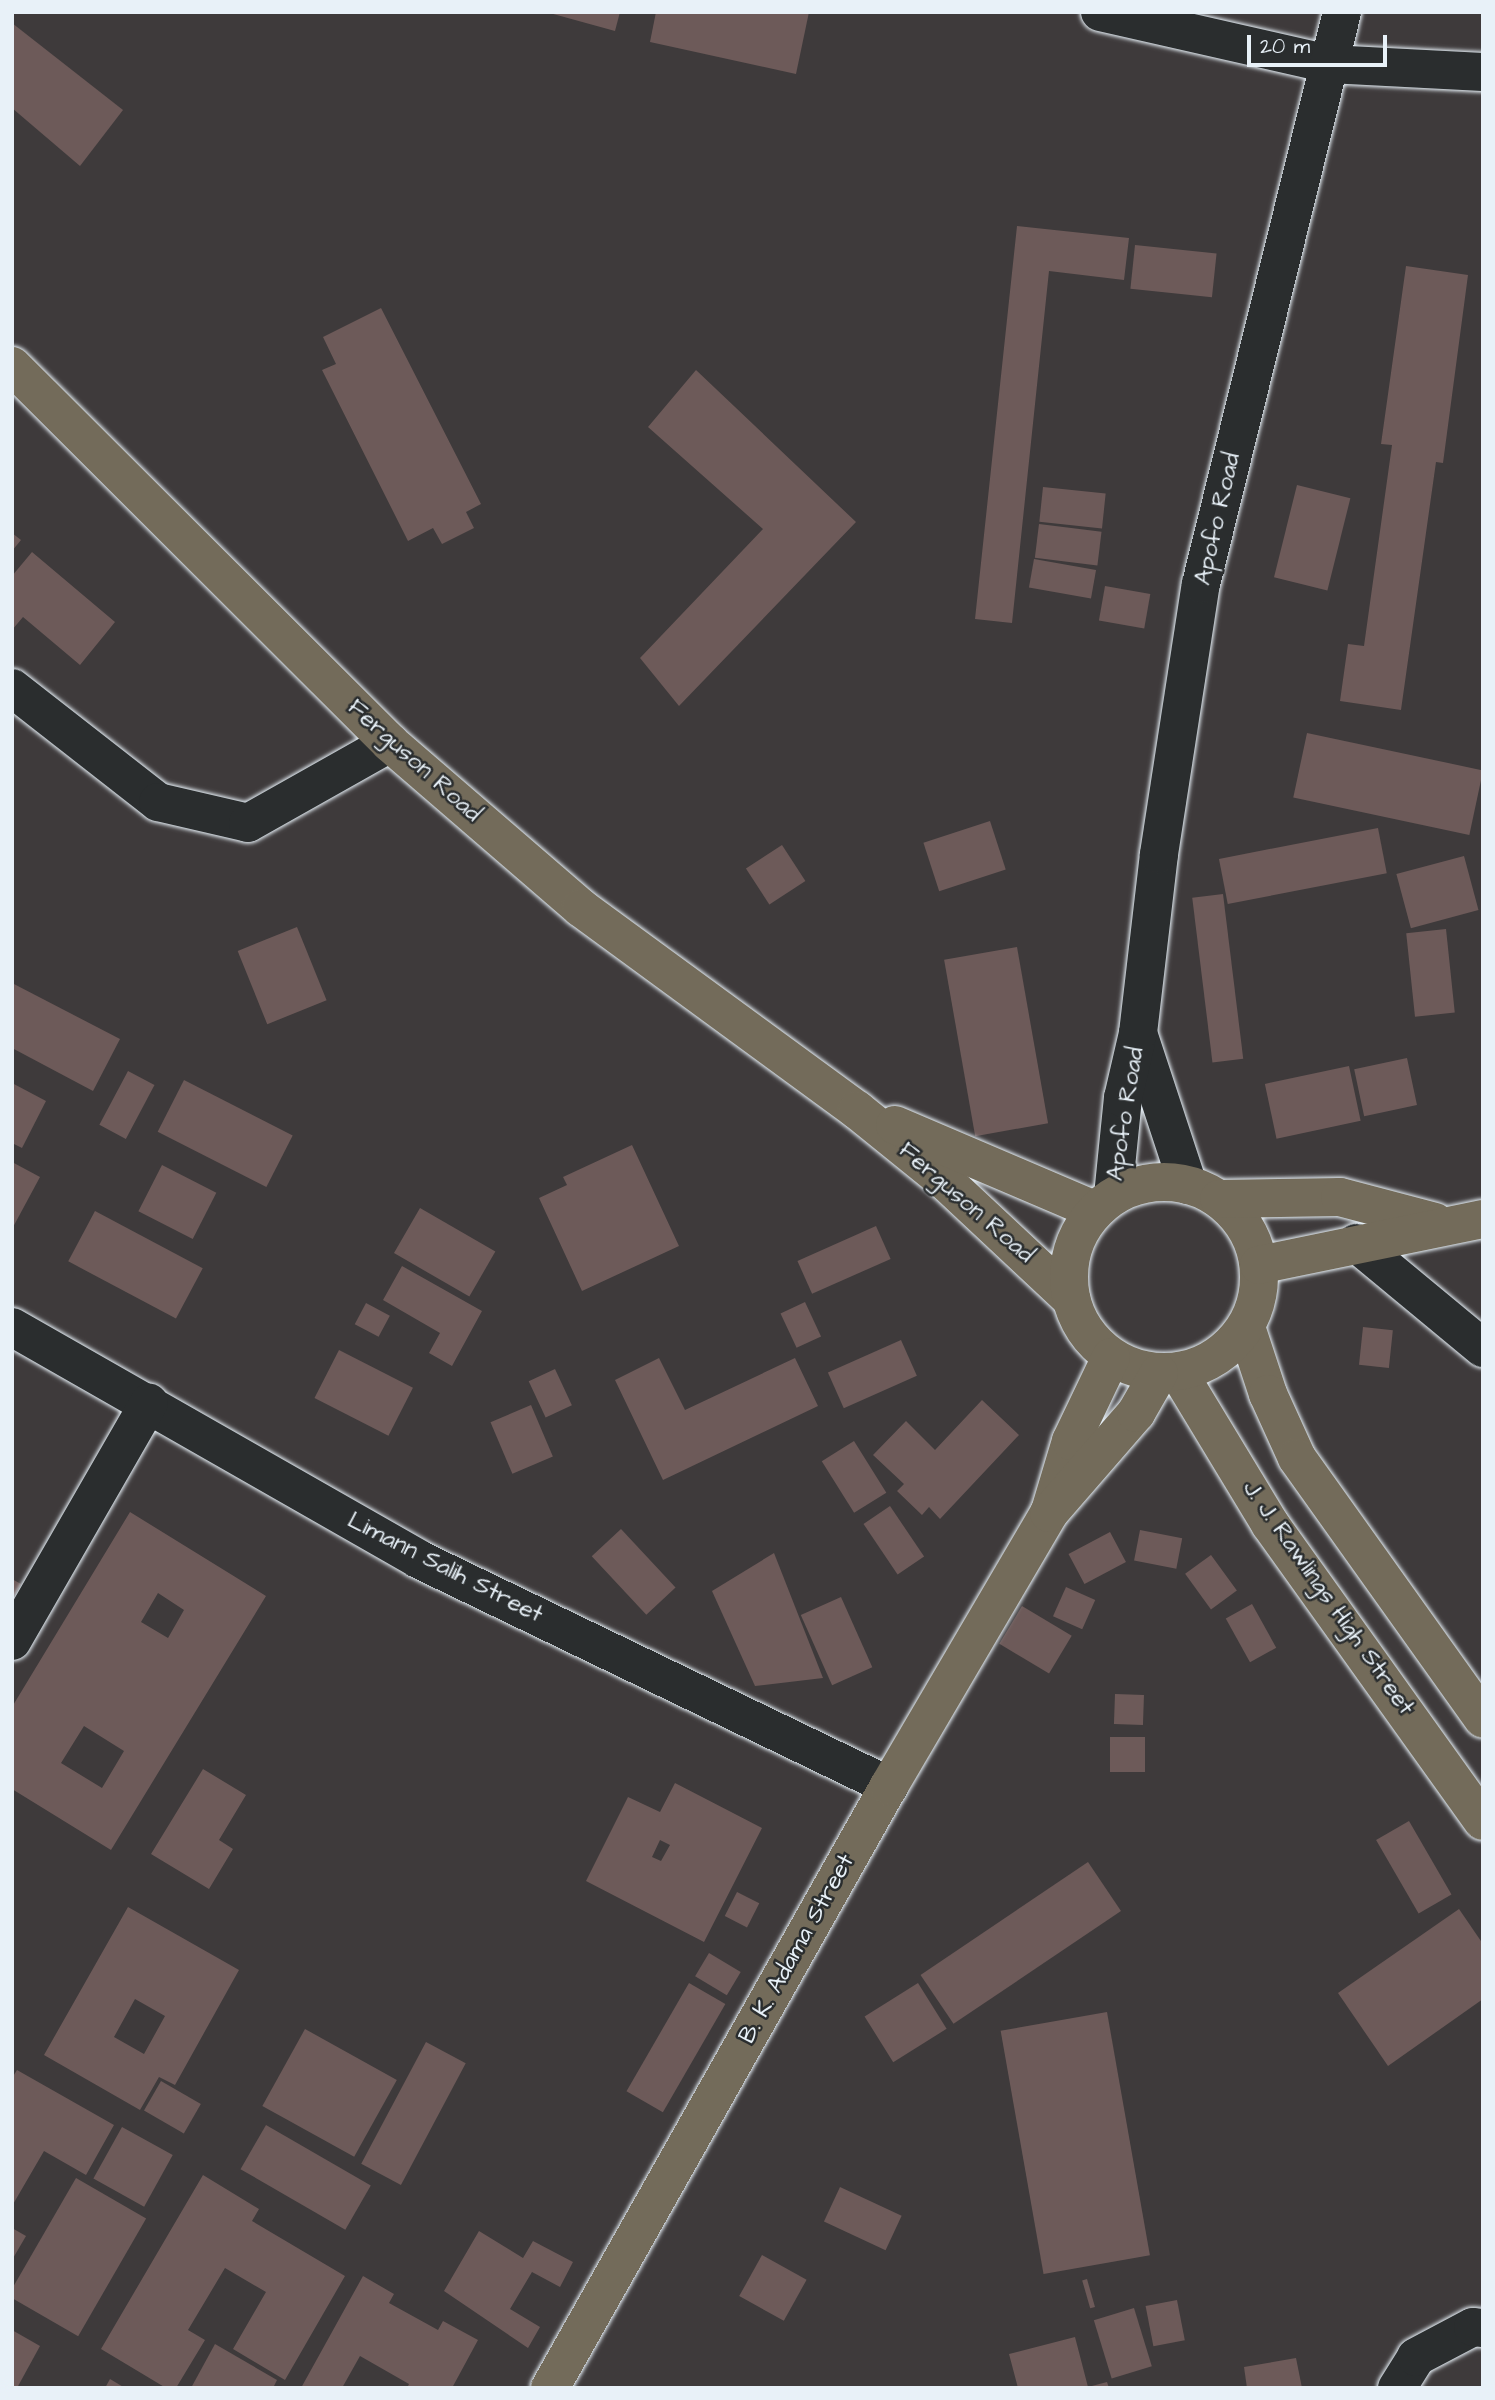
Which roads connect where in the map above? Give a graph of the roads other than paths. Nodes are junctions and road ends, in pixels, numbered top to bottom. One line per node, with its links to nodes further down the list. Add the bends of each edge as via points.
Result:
1 (1100, 12): 3 (street)
2 (1342, 12): 3 (street, Apofo Road)
3 (1329, 64): 4 (street); 8 (street, Apofo Road, via 1201,584 1159,854)
4 (1483, 72)
5 (12, 366): 7 (main road, Ferguson Road)
6 (12, 688): 7 (street, via 158,802 248,823)
7 (390, 743): 9 (main road, Ferguson Road, via 581,908)
8 (1139, 1034): 10 (street, Apofo Road); 11 (street, Apofo Road)
9 (857, 1110): 11 (main road, Ferguson Road); 16 (main road, Ferguson Road, via 1001,1229)
10 (1203, 1192): 11 (main road, via 1149,1182); 13 (main road, via 1340,1198); 15 (main road, via 1252,1240)
11 (1104, 1203): 16 (main road, via 1071,1251)
12 (1483, 1219): 13 (main road)
13 (1444, 1224): 14 (main road)
14 (1356, 1243): 15 (main road); 19 (street)
15 (1259, 1265): 18 (main road, via 1257,1297)
16 (1071, 1299): 20 (main road, via 1093,1342)
17 (12, 1327): 22 (street, Limann Salih Street)
18 (1245, 1327): 21 (main road, via 1228,1349 1205,1364); 25 (main road, via 1297,1458)
19 (1483, 1348)
20 (1111, 1357): 21 (main road, via 1134,1368); 23 (main road, B. K. Adama Street, via 1071,1441)
21 (1169, 1372): 23 (main road, B. K. Adama Street); 27 (main road, J. J. Rawlings High Street, via 1270,1524)
22 (149, 1403): 24 (street); 26 (street, Limann Salih Street, via 418,1559)
23 (1049, 1513): 26 (main road, B. K. Adama Street)
24 (12, 1642)
25 (1483, 1719)
26 (889, 1786): 29 (main road, B. K. Adama Street)
27 (1483, 1821)
28 (1483, 2328): 30 (street, via 1473,2327 1416,2357)
29 (550, 2388)
30 (1397, 2388)

